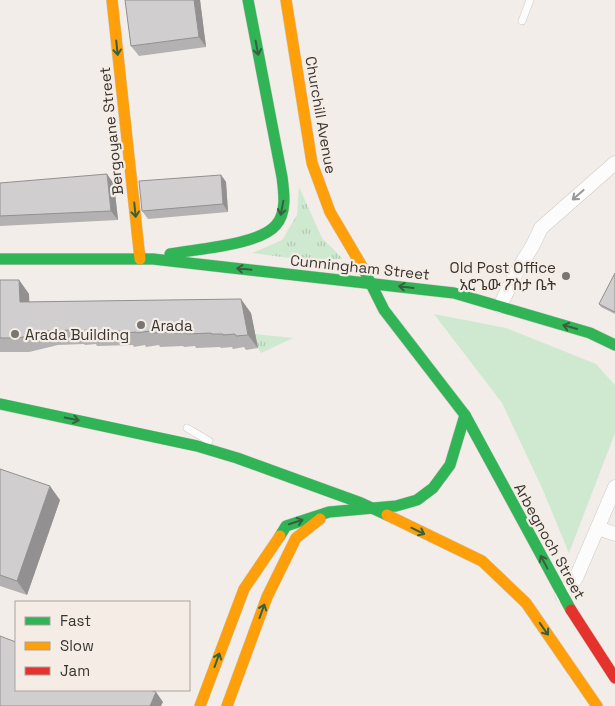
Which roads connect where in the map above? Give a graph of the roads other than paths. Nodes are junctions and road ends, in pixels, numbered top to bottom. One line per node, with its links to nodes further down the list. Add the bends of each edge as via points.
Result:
1 (112, 0): 9 (main road, Bergoyane Street, one-way to 9)
2 (248, 0): 7 (main road, Cunningham Street, one-way to 7, via 276,143 284,195 283,210 277,225 254,238)
3 (286, 0): 10 (main road, Churchill Avenue, via 312,163 330,212)
4 (530, 0): 5 (lane)
5 (522, 21)
6 (615, 163): 11 (street, one-way to 11, via 541,228)
7 (153, 258): 9 (main road, Cunningham Street); 10 (main road, Cunningham Street, one-way to 7)
8 (0, 259): 9 (main road, Cunningham Street)
9 (140, 259)
10 (370, 283): 11 (main road, Cunningham Street, one-way to 10, via 454,293); 14 (main road, Churchill Avenue, via 384,310)
11 (500, 306): 12 (main road, Cunningham Street, one-way to 11, via 590,333)
12 (615, 345)
13 (0, 404): 16 (main road, one-way to 16, via 198,446)
14 (465, 416): 18 (main road, via 450,465 432,488 417,500); 22 (main road, Arbegnoch Street, one-way to 14)
15 (187, 428): 16 (lane)
16 (237, 458): 18 (main road)
17 (615, 487): 20 (street)
18 (374, 509): 19 (main road); 26 (main road, one-way to 26, via 482,561 526,603)
19 (329, 512): 24 (main road, one-way to 19, via 246,585 286,526); 25 (main road, one-way to 19, via 267,597 296,538)
20 (598, 528): 21 (street); 22 (street, via 576,578)
21 (615, 534)
22 (562, 595): 23 (main road, Arbegnoch Street)
23 (615, 678)
24 (200, 706)
25 (227, 706)
26 (597, 706)

